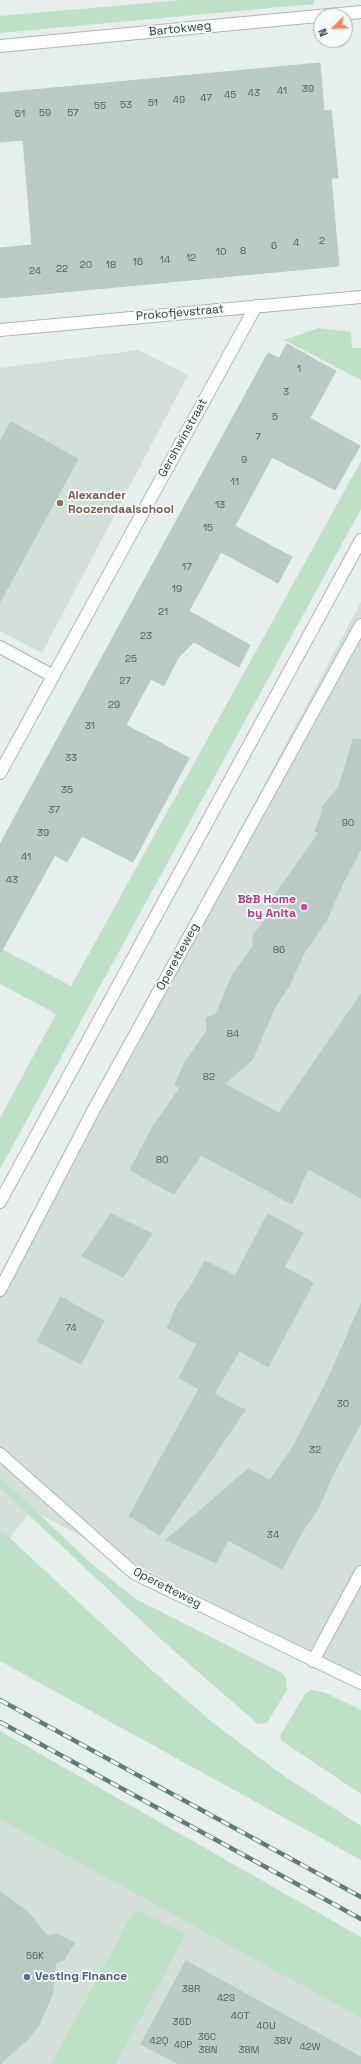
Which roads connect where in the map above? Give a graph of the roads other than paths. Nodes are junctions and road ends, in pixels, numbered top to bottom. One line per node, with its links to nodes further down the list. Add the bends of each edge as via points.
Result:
1 (361, 12): 2 (street, Bartokweg)
2 (0, 46)
3 (361, 297): 4 (street, Prokofjevstraat)
4 (256, 306): 5 (street, Prokofjevstraat); 9 (street, Gershwinstraat)
5 (0, 330)
6 (361, 540): 11 (street)
7 (361, 625): 12 (street, Operetteweg, via 92,1113)
8 (0, 647): 9 (street)
9 (53, 676): 10 (street, Gershwinstraat)
10 (0, 773)
11 (0, 1202)
12 (0, 1290)
13 (0, 1454): 15 (street, Operetteweg, via 134,1573)
14 (361, 1572): 15 (street)
15 (313, 1661): 16 (street, Operetteweg)
16 (361, 1683)

